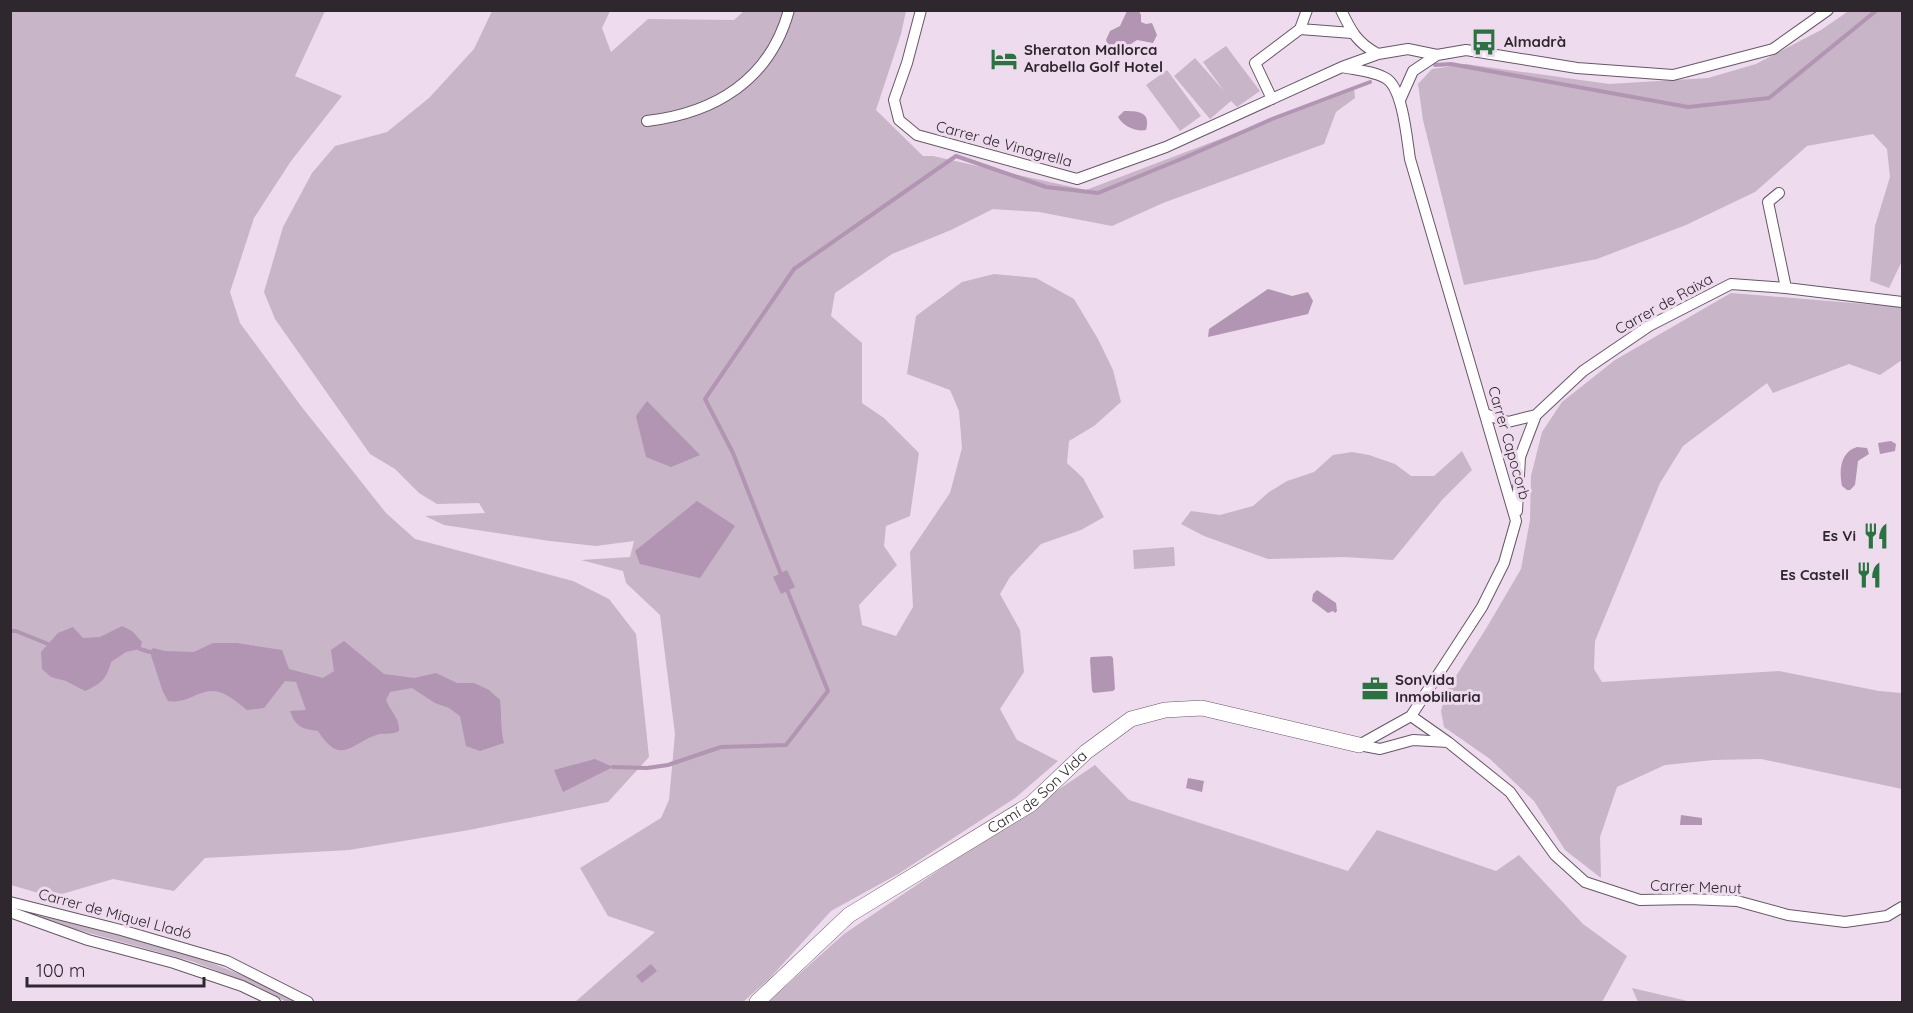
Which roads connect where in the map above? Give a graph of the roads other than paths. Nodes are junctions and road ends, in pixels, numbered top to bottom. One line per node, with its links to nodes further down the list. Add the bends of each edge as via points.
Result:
1 (789, 10): 13 (street, via 784,31 771,53 738,89 720,101 673,118)
2 (921, 10): 11 (street, Carrer de Vinagrella, via 894,100 898,120 917,135 1077,179 1166,147)
3 (1307, 10): 6 (street)
4 (1341, 10): 7 (street)
5 (1828, 10): 9 (street, via 1773,49 1673,75 1577,68 1466,50)
6 (1300, 29): 7 (street); 11 (street, via 1255,63)
7 (1352, 33): 8 (street)
8 (1378, 54): 9 (street, Carrer de Vinagrella, via 1408,49); 10 (street, Carrer de Vinagrella)
9 (1437, 55): 12 (street, via 1413,70)
10 (1342, 67): 11 (street, Carrer de Vinagrella); 12 (street, via 1389,80)
11 (1272, 99)
12 (1401, 100): 17 (street, Carrer Capocorb, via 1410,159)
13 (647, 121)
14 (1779, 193): 15 (street, via 1768,202)
15 (1786, 288): 16 (street, Carrer de Raixa); 18 (street, Carrer de Raixa, via 1731,284 1649,326 1583,371)
16 (1902, 302)
17 (1485, 414): 18 (street, via 1508,422); 19 (street, Carrer Capocorb)
18 (1536, 416): 19 (street, Carrer de Raixa, via 1520,457)
19 (1516, 521): 20 (street, Carrer Capocorb, via 1504,563 1482,607)
20 (1411, 716): 21 (street, Carrer Menut); 22 (street, Carrer Capocorb)
21 (1448, 742): 22 (street, via 1413,740 1380,749); 24 (street, Carrer Menut, via 1510,792 1555,855 1585,882 1640,900 1737,901 1788,915 1845,922 1887,916)
22 (1359, 745): 28 (street, Camí de Son Vida, via 1202,708 1164,710 1131,719 1086,752 1031,804 849,915)
23 (10, 902): 27 (street, Carrer de Miquel Lladó, via 227,961)
24 (1902, 907)
25 (10, 912): 26 (street, Carrer de Miquel Lladó, via 242,986)
26 (275, 1002)
27 (308, 1002)
28 (757, 1002)

